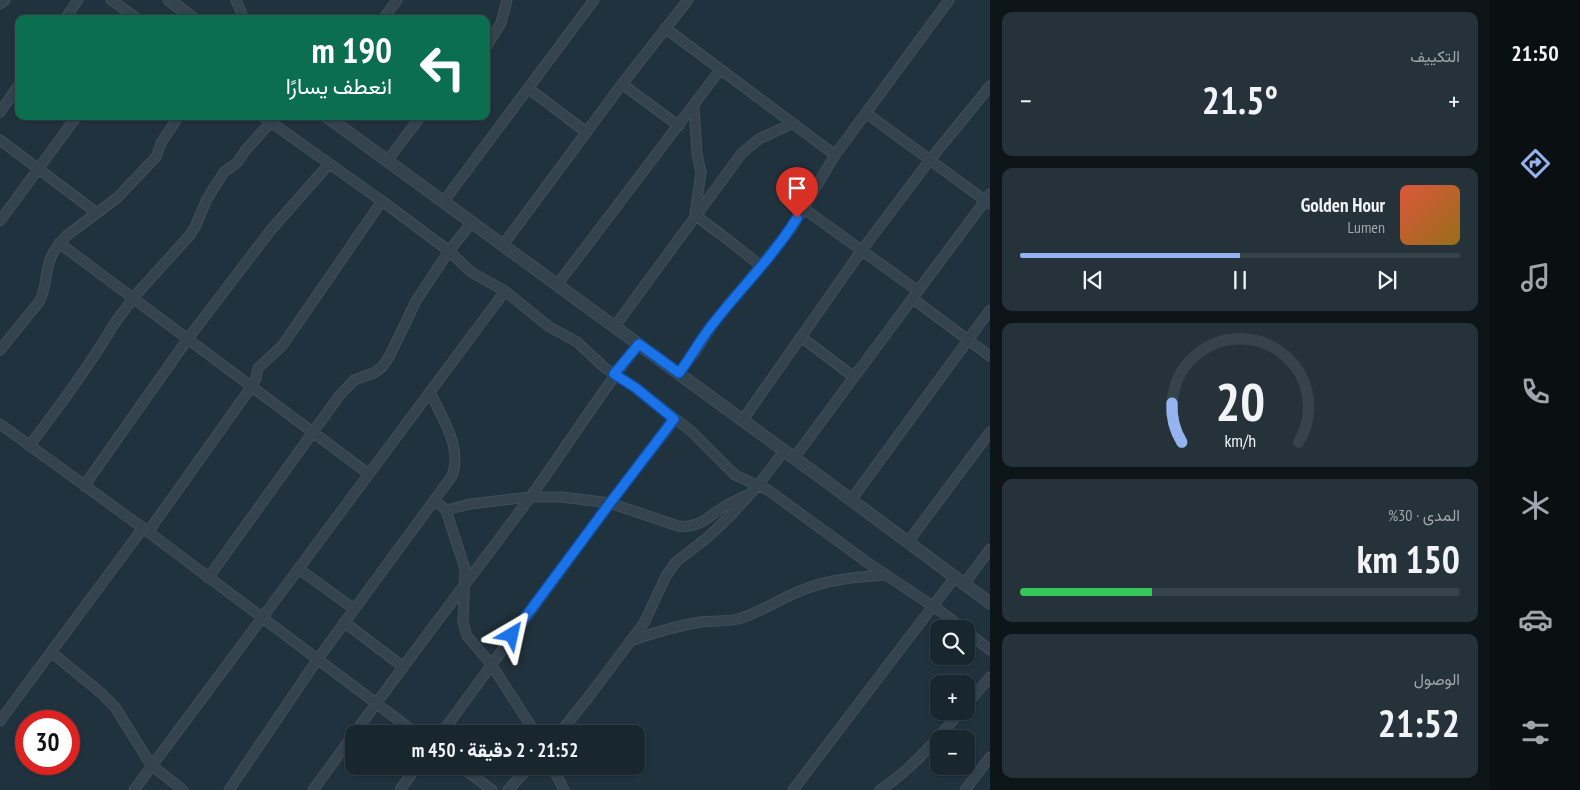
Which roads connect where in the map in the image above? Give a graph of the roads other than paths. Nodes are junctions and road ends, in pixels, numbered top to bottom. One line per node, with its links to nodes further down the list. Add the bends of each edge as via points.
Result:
1 (5, 0): 11 (street)
2 (78, 0): 12 (street)
3 (111, 0): 13 (street)
4 (169, 0): 14 (street)
5 (236, 0): 15 (street)
6 (397, 0): 16 (street)
7 (507, 0): 18 (street, via 501,23)
8 (594, 0): 22 (street)
9 (688, 0): 17 (street)
10 (949, 0): 26 (street)
11 (0, 4)
12 (68, 15)
13 (132, 15)
14 (189, 15)
15 (242, 15)
16 (386, 15)
17 (665, 28): 19 (street); 20 (street)
18 (490, 41)
19 (720, 70): 24 (street); 33 (street)
20 (622, 84): 34 (street); 35 (street)
21 (990, 86): 39 (street)
22 (528, 88): 35 (street); 44 (street)
23 (15, 91): 25 (street)
24 (694, 106): 34 (street); 47 (street, via 701,173)
25 (0, 112)
26 (866, 113): 37 (street); 39 (street)
27 (74, 120): 41 (street)
28 (176, 120): 46 (street, via 156,157 117,198)
29 (273, 120): 58 (street, via 244,150 237,163 224,172 207,199 196,227)
30 (275, 120): 40 (street)
31 (331, 120): 38 (street)
32 (418, 120): 38 (street)
33 (793, 123): 37 (street); 47 (street, via 748,147)
34 (679, 126): 55 (street)
35 (586, 132): 51 (street)
36 (0, 140): 41 (street)
37 (835, 154): 45 (street)
38 (387, 161): 44 (street)
39 (929, 161): 42 (street); 52 (street)
40 (329, 164): 43 (street); 63 (street, via 270,231)
41 (39, 168): 46 (street); 48 (street)
42 (988, 200): 57 (street)
43 (382, 201): 53 (street); 70 (street, via 282,346 258,368)
44 (444, 201): 49 (street)
45 (803, 208): 52 (street); 54 (street)
46 (97, 213): 50 (street)
47 (695, 216): 54 (street); 60 (street)
48 (0, 221)
49 (472, 222): 51 (street); 53 (street)
50 (59, 243): 58 (street); 65 (street, via 49,262 44,295)
51 (503, 244): 55 (street)
52 (862, 250): 57 (street); 61 (street)
53 (449, 251): 56 (street, via 471,272); 75 (street, via 416,301 389,358 379,371 348,385)
54 (760, 266): 67 (street, via 715,321)
55 (557, 285): 60 (street)
56 (505, 291): 68 (street, via 548,326 577,342); 71 (street)
57 (915, 295): 62 (street); 69 (street)
58 (133, 298): 63 (street); 77 (street, via 81,377)
59 (990, 310): 62 (street)
60 (615, 326): 64 (street)
61 (801, 337): 69 (street); 73 (street)
62 (969, 339): 66 (street); 86 (street)
63 (187, 340): 70 (street); 82 (street)
64 (639, 344): 67 (street); 68 (street)
65 (0, 350)
66 (990, 356)
67 (679, 373): 73 (street)
68 (614, 374): 72 (street); 84 (street)
69 (854, 377): 79 (street)
70 (252, 386): 75 (street); 89 (street)
71 (430, 392): 80 (street); 85 (street, via 454,445 456,460 452,476)
72 (674, 419): 81 (street, via 703,442 735,475); 87 (street)
73 (742, 421): 78 (street)
74 (0, 424): 77 (street)
75 (312, 432): 80 (street); 95 (street)
76 (990, 432): 90 (street)
77 (29, 446): 82 (street)
78 (784, 451): 79 (street); 81 (street)
79 (794, 458): 86 (street)
80 (369, 474): 92 (street)
81 (759, 484): 83 (street); 93 (street)
82 (84, 486): 89 (street)
83 (751, 493): 87 (street, via 688,527); 105 (street, via 708,537 676,562 644,623)
84 (530, 497): 87 (street); 88 (street); 96 (street)
85 (434, 500): 88 (street); 100 (street)
86 (852, 500): 90 (street)
87 (610, 503): 109 (street)
88 (446, 510): 96 (street, via 465,569)
89 (145, 530): 95 (street); 107 (street)
90 (908, 542): 94 (street)
91 (990, 549): 97 (street)
92 (299, 569): 100 (street); 101 (street)
93 (886, 575): 99 (street); 105 (street, via 824,583 740,618 668,628)
94 (955, 577): 97 (street); 99 (street)
95 (208, 578): 101 (street)
96 (465, 583): 109 (street, via 462,622 466,636); 110 (street)
97 (964, 584): 98 (street)
98 (990, 603)
99 (932, 606): 102 (street); 136 (street)
100 (354, 609): 103 (street)
101 (262, 619): 108 (street); 123 (street)
102 (951, 620)
103 (344, 622): 108 (street); 110 (street)
104 (975, 638): 106 (street)
105 (630, 641): 120 (street)
106 (990, 650)
107 (51, 652): 115 (street); 123 (street, via 115,707)
108 (317, 660): 113 (street); 130 (street)
109 (491, 664): 118 (street); 119 (street)
110 (402, 666): 113 (street)
111 (990, 677): 112 (street)
112 (975, 694)
113 (376, 703): 116 (street); 117 (street)
114 (954, 720): 137 (street, via 900,776)
115 (0, 721)
116 (360, 725)
117 (405, 725)
118 (447, 725)
119 (530, 725)
120 (566, 725)
121 (345, 747): 131 (street)
122 (990, 757): 138 (street)
123 (151, 765): 128 (street); 129 (street)
124 (411, 775): 132 (street)
125 (472, 775): 133 (street)
126 (522, 775): 134 (street)
127 (556, 775): 135 (street)
128 (134, 790)
129 (183, 790)
130 (229, 790)
131 (314, 790)
132 (400, 790)
133 (492, 790)
134 (508, 790)
135 (564, 790)
136 (793, 790)
137 (880, 790)
138 (965, 790)

